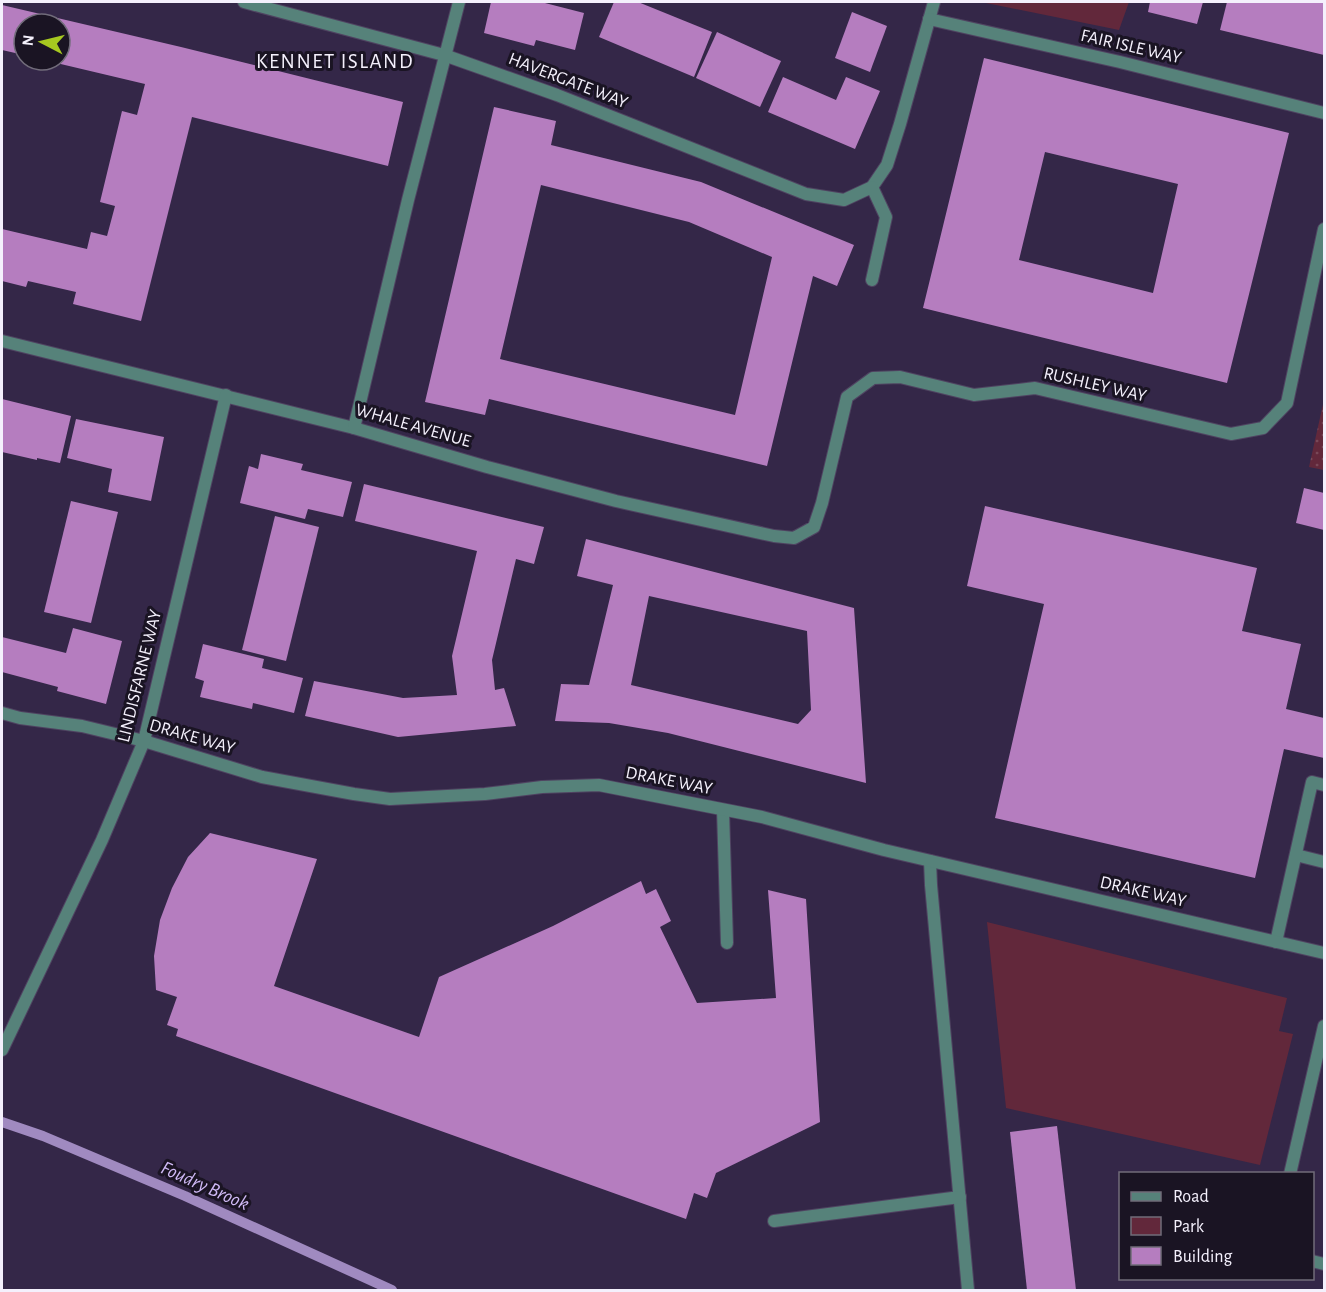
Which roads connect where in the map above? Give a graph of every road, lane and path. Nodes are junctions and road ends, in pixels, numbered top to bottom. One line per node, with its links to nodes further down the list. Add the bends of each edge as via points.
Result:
1 (244, 2): 5 (street, HAVERGATE WAY)
2 (459, 2): 5 (street)
3 (934, 2): 4 (street)
4 (929, 19): 6 (street, FAIR ISLE WAY); 7 (street, via 887,165)
5 (444, 55): 7 (street, HAVERGATE WAY, via 557,95 806,194 844,200); 12 (street)
6 (1324, 113)
7 (872, 187): 9 (street, via 886,217)
8 (1324, 229): 13 (street, RUSHLEY WAY, via 1287,403 1263,428 1231,434 1035,388 974,395 900,377 873,378 847,397)
9 (872, 280)
10 (2, 340): 11 (street, WHALE AVENUE)
11 (226, 395): 12 (street, WHALE AVENUE); 15 (street, LINDISFARNE WAY)
12 (354, 428): 13 (street, WHALE AVENUE, via 616,501 774,536 794,538)
13 (814, 527)
14 (2, 713): 15 (street, DRAKE WAY)
15 (144, 741): 17 (street, DRAKE WAY, via 262,777 390,799 599,785); 25 (street, LINDISFARNE WAY, via 112,818)
16 (1324, 784): 18 (street, via 1312,782)
17 (723, 810): 19 (street, DRAKE WAY); 22 (street)
18 (1296, 855): 20 (street); 21 (street)
19 (930, 861): 21 (street, DRAKE WAY); 27 (street)
20 (1324, 862)
21 (1276, 942): 23 (street, DRAKE WAY)
22 (728, 943)
23 (1324, 953)
24 (1324, 1026): 26 (street)
25 (2, 1050)
26 (1290, 1172)
27 (960, 1197): 28 (street); 29 (street)
28 (774, 1221)
29 (968, 1290)

